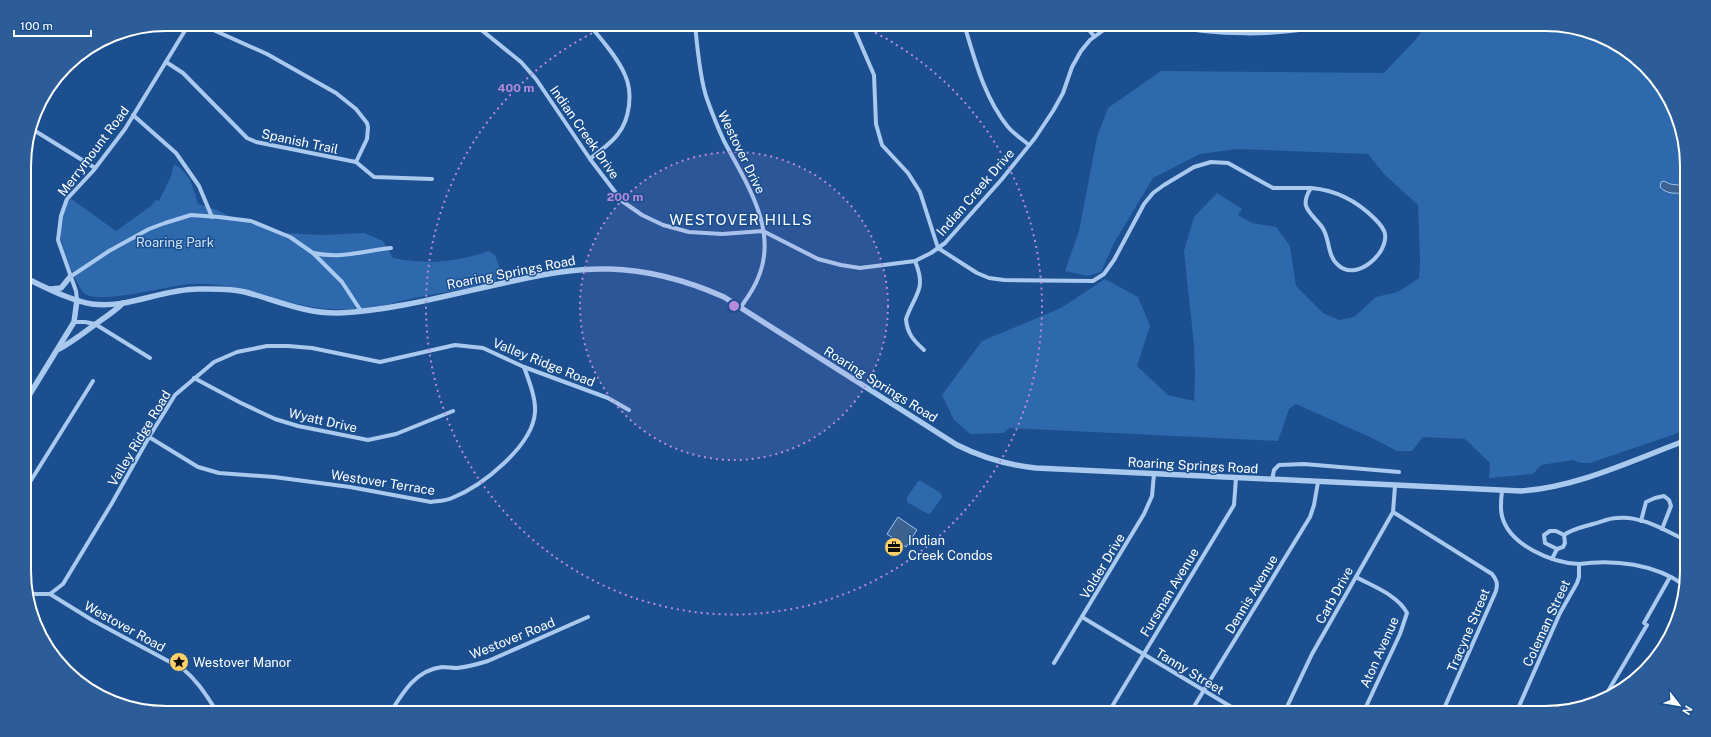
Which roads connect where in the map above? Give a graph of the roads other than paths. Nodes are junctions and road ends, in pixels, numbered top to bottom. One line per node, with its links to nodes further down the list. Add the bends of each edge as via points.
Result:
1 (185, 31): 13 (street, Merrymount Road)
2 (216, 31): 18 (street, via 267,54 336,93 356,108 368,127)
3 (483, 31): 17 (street, Indian Creek Drive, via 521,62 536,79)
4 (594, 31): 17 (street, via 626,75 629,102 627,120 620,132)
5 (696, 31): 23 (street, Westover Drive, via 706,98 723,139 756,203)
6 (855, 31): 25 (street, via 874,75 876,124 882,145 908,173 920,192)
7 (966, 31): 16 (street, via 980,77 994,105 1009,127)
8 (1090, 31): 12 (street)
9 (1102, 31): 12 (street, Indian Creek Drive)
10 (1199, 31): 11 (street)
11 (1285, 31)
12 (1094, 36): 16 (street, Indian Creek Drive, via 1081,51 1063,93)
13 (166, 62): 14 (street, Merrymount Road); 18 (street, Spanish Trail, via 183,73 247,138)
14 (133, 115): 19 (street, Merrymount Road); 22 (street, via 176,153 199,186)
15 (36, 131): 19 (street)
16 (1030, 145): 25 (street, Indian Creek Drive, via 972,214)
17 (590, 159): 23 (street, Indian Creek Drive, via 622,201 642,215 663,224 689,232 722,234)
18 (356, 162): 20 (street, Spanish Trail, via 374,177)
19 (95, 168): 28 (street, Merrymount Road, via 67,199 61,216 58,240)
20 (432, 179)
21 (1311, 188): 21 (street, via 1342,195 1367,210 1380,223 1385,232 1385,241 1373,261 1352,270 1343,269 1333,261 1325,231 1306,208 1305,200); 25 (street, via 1273,188 1228,163 1211,162 1194,167 1153,193 1144,204 1104,274 1093,281 989,278)
22 (212, 217): 26 (street, via 251,221 290,237); 28 (street, via 191,215 149,229)
23 (763, 231): 27 (street, Indian Creek Drive, via 818,259 841,265 860,268); 33 (street, Westover Drive, via 763,262 759,277)
24 (391, 248): 26 (street, via 340,256)
25 (938, 248): 27 (street, Indian Creek Drive)
26 (313, 253): 34 (street, via 342,282)
27 (915, 261): 38 (street, via 921,282 906,319 913,340)
28 (70, 277): 30 (street, via 61,288); 31 (street, Merrymount Road)
29 (31, 280): 30 (street, Roaring Springs Road)
30 (49, 288): 31 (street, Roaring Springs Road)
31 (77, 300): 32 (street, Roaring Springs Road, via 104,305); 35 (street)
32 (124, 303): 34 (street, Roaring Springs Road, via 160,294 214,289 243,291 310,310 336,313); 36 (street)
33 (741, 307): 34 (street, Roaring Springs Road, via 706,289 667,277 611,269 557,272 398,306); 49 (street, Roaring Springs Road, via 957,445 989,459 1036,468)
34 (361, 311)
35 (74, 322): 36 (street); 37 (street)
36 (95, 324): 37 (street); 39 (street)
37 (59, 349): 43 (street)
38 (924, 350)
39 (150, 358)
40 (524, 367): 41 (street, Valley Ridge Road, via 483,348 454,345 380,362 312,348 267,346 222,358); 44 (street, Valley Ridge Road, via 608,398); 46 (street, Westover Terrace, via 535,405 534,422 526,437 513,455 483,481 444,500 431,502 350,487 219,473 198,467)
41 (194, 378): 45 (street, Wyatt Drive, via 275,419 368,440 396,434); 46 (street, Valley Ridge Road, via 175,395)
42 (93, 381): 51 (street)
43 (31, 393)
44 (629, 410)
45 (453, 411)
46 (149, 437): 68 (street, Valley Ridge Road, via 63,584)
47 (1680, 443): 55 (street, Roaring Springs Road, via 1571,483 1532,491)
48 (1399, 472): 52 (street, via 1304,464 1279,465 1274,470)
49 (1154, 474): 50 (street, Roaring Springs Road); 70 (street, Volder Drive, via 1152,496 1148,505)
50 (1236, 478): 52 (street, Roaring Springs Road); 71 (street, Fursman Avenue, via 1234,505)
51 (31, 480)
52 (1272, 480): 53 (street, Roaring Springs Road)
53 (1318, 482): 54 (street, Roaring Springs Road); 74 (street, Dennis Avenue, via 1310,517)
54 (1395, 486): 55 (street, Roaring Springs Road); 56 (street, Carb Drive)
55 (1502, 491): 62 (street, Coleman Street, via 1502,517 1509,530 1520,542)
56 (1393, 512): 64 (street, Carb Drive); 82 (street, Tracyne Street, via 1492,574 1496,579 1496,591)
57 (1641, 520): 58 (street); 58 (street, via 1646,502 1664,496 1671,506); 59 (street, via 1617,518)
58 (1662, 529): 60 (street)
59 (1564, 535): 61 (street, via 1564,545); 61 (street, via 1552,530 1544,535 1545,543)
60 (1680, 538)
61 (1557, 549): 62 (street)
62 (1552, 559): 63 (street, Coleman Street)
63 (1579, 564): 65 (street, via 1601,561 1632,565); 83 (street, Coleman Street, via 1577,583 1560,613)
64 (1356, 577): 80 (street, Carb Drive, via 1312,654); 81 (street, Aton Avenue, via 1391,597 1407,613 1400,634)
65 (1670, 577): 66 (street); 73 (street)
66 (1680, 582)
67 (33, 594): 68 (street)
68 (50, 594): 75 (street, Westover Road, via 182,669 200,686)
69 (588, 617): 76 (street, Westover Road, via 471,666 428,670 418,676)
70 (1082, 617): 71 (street, Tanny Street); 72 (street, Volder Drive)
71 (1144, 654): 74 (street, Tanny Street); 77 (street, Fursman Avenue)
72 (1054, 663)
73 (1609, 690)
74 (1204, 691): 78 (street, Dennis Avenue); 79 (street, Tanny Street)
75 (213, 706)
76 (395, 706)
77 (1112, 706)
78 (1194, 706)
79 (1230, 706)
80 (1287, 706)
81 (1366, 706)
82 (1445, 706)
83 (1519, 706)

